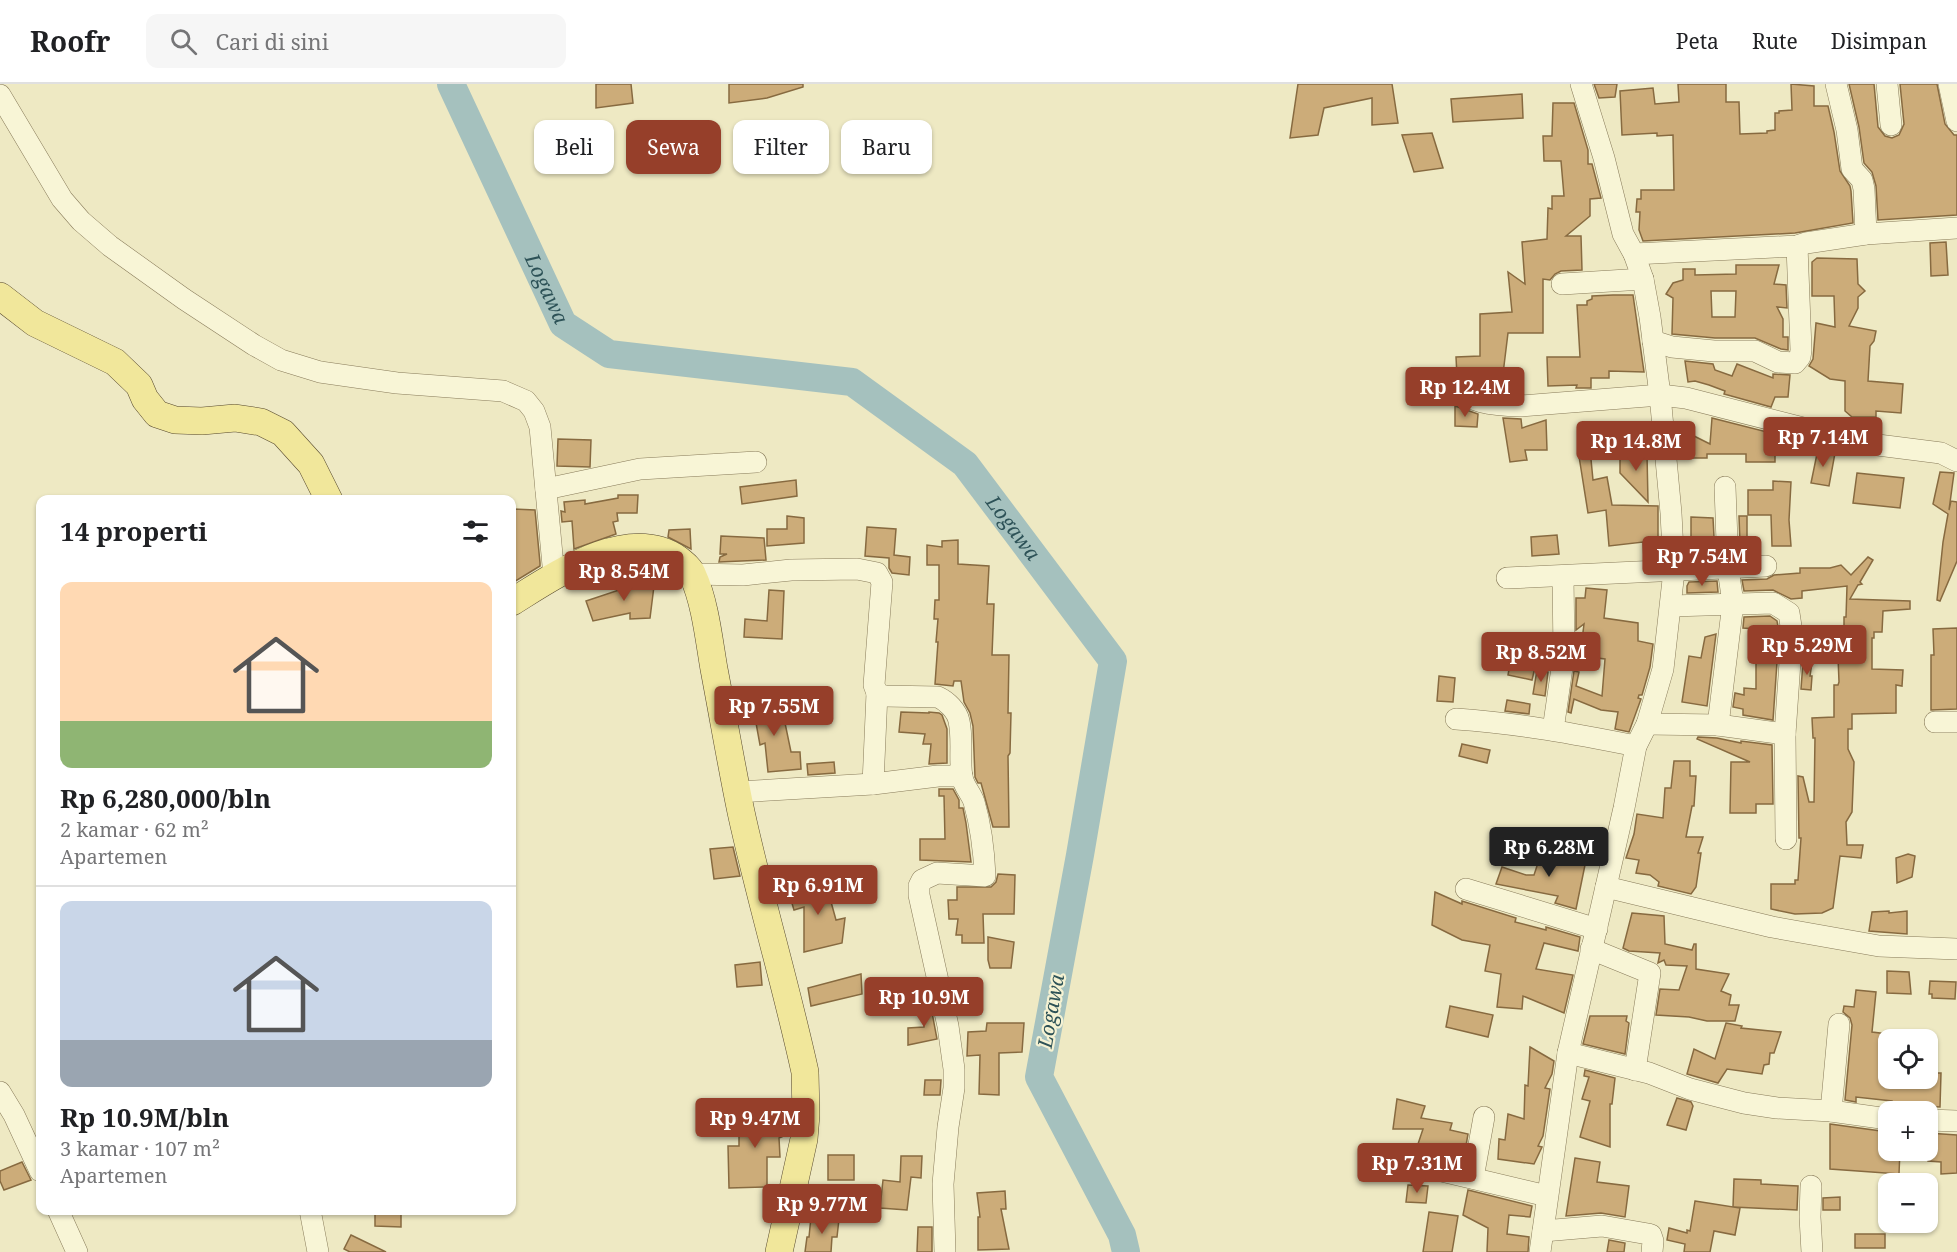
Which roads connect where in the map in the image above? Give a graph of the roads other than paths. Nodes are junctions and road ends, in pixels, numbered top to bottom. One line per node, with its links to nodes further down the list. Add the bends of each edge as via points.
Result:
1 (1581, 84): 11 (street, via 1623,234)
2 (1836, 84): 9 (street, via 1852,170 1862,180)
3 (1887, 84): 7 (street)
4 (1949, 84): 6 (street)
5 (0, 95): 21 (street, via 62,199 81,221 184,299 263,350 320,372 503,391 526,401 539,421)
6 (1957, 121)
7 (1891, 125)
8 (1957, 228): 9 (street)
9 (1866, 234): 10 (street)
10 (1797, 246): 11 (street); 15 (street, via 1801,350 1795,363 1778,362 1755,351 1672,347)
11 (1634, 254): 12 (street)
12 (1643, 279): 13 (street); 15 (street)
13 (1562, 284)
14 (0, 296): 22 (main road, via 35,323 114,362 139,385 157,414 175,420 235,418 261,422 283,433 311,464)
15 (1653, 341): 17 (street)
16 (1446, 384): 17 (street, via 1476,402 1510,406)
17 (1660, 395): 18 (street, via 1686,398 1863,443 1941,453); 25 (street)
18 (1957, 461)
19 (756, 462): 21 (street, via 640,469)
20 (1725, 487): 24 (street)
21 (546, 489): 27 (street)
22 (326, 495)
23 (1766, 566): 24 (street)
24 (1728, 569): 25 (street); 31 (street)
25 (1674, 571): 28 (street); 32 (street)
26 (693, 574): 27 (main road, via 668,553 630,548 594,555); 33 (street, via 857,569 877,573 882,582 874,685); 44 (main road)
27 (554, 576): 30 (main road)
28 (1563, 576): 29 (street); 39 (street, via 1564,654)
29 (1507, 578)
30 (516, 600)
31 (1733, 603): 32 (street); 38 (street); 40 (street, via 1773,603 1789,613 1792,633)
32 (1671, 606): 37 (street, via 1664,669)
33 (877, 693): 42 (street, via 938,698 947,704 959,719); 43 (street)
34 (1456, 719): 39 (street)
35 (1935, 722): 36 (street)
36 (1957, 722)
37 (1647, 724): 38 (street); 41 (street)
38 (1718, 724): 40 (street)
39 (1553, 730): 41 (street)
40 (1785, 734): 45 (street)
41 (1636, 746): 46 (street)
42 (962, 776): 43 (street); 70 (street, via 973,799 984,850 985,876 937,873 922,880 919,886 954,1069 943,1184)
43 (873, 784): 44 (street)
44 (737, 792): 69 (main road, via 805,1072 804,1139)
45 (1786, 839)
46 (1606, 887): 48 (street); 49 (street, via 1772,927 1879,946)
47 (1466, 889): 48 (street)
48 (1594, 939): 51 (street); 52 (street, via 1651,976)
49 (1957, 949)
50 (1839, 1024): 54 (street)
51 (1568, 1053): 52 (street); 63 (street)
52 (1635, 1070): 54 (street, via 1744,1103)
53 (0, 1092): 59 (street)
54 (1831, 1111): 56 (street)
55 (1484, 1117): 61 (street)
56 (1878, 1118)
57 (1938, 1120): 58 (street)
58 (1957, 1121)
59 (36, 1163)
60 (1429, 1168): 61 (street)
61 (1473, 1178): 63 (street)
62 (1811, 1186): 73 (street)
63 (1547, 1196): 66 (street)
64 (60, 1215): 67 (street)
65 (311, 1215): 68 (street)
66 (1543, 1231): 71 (street); 72 (street, via 1602,1226 1648,1234 1653,1239)
67 (77, 1252)
68 (318, 1252)
69 (779, 1252)
70 (945, 1252)
71 (1540, 1252)
72 (1652, 1252)
73 (1812, 1252)

